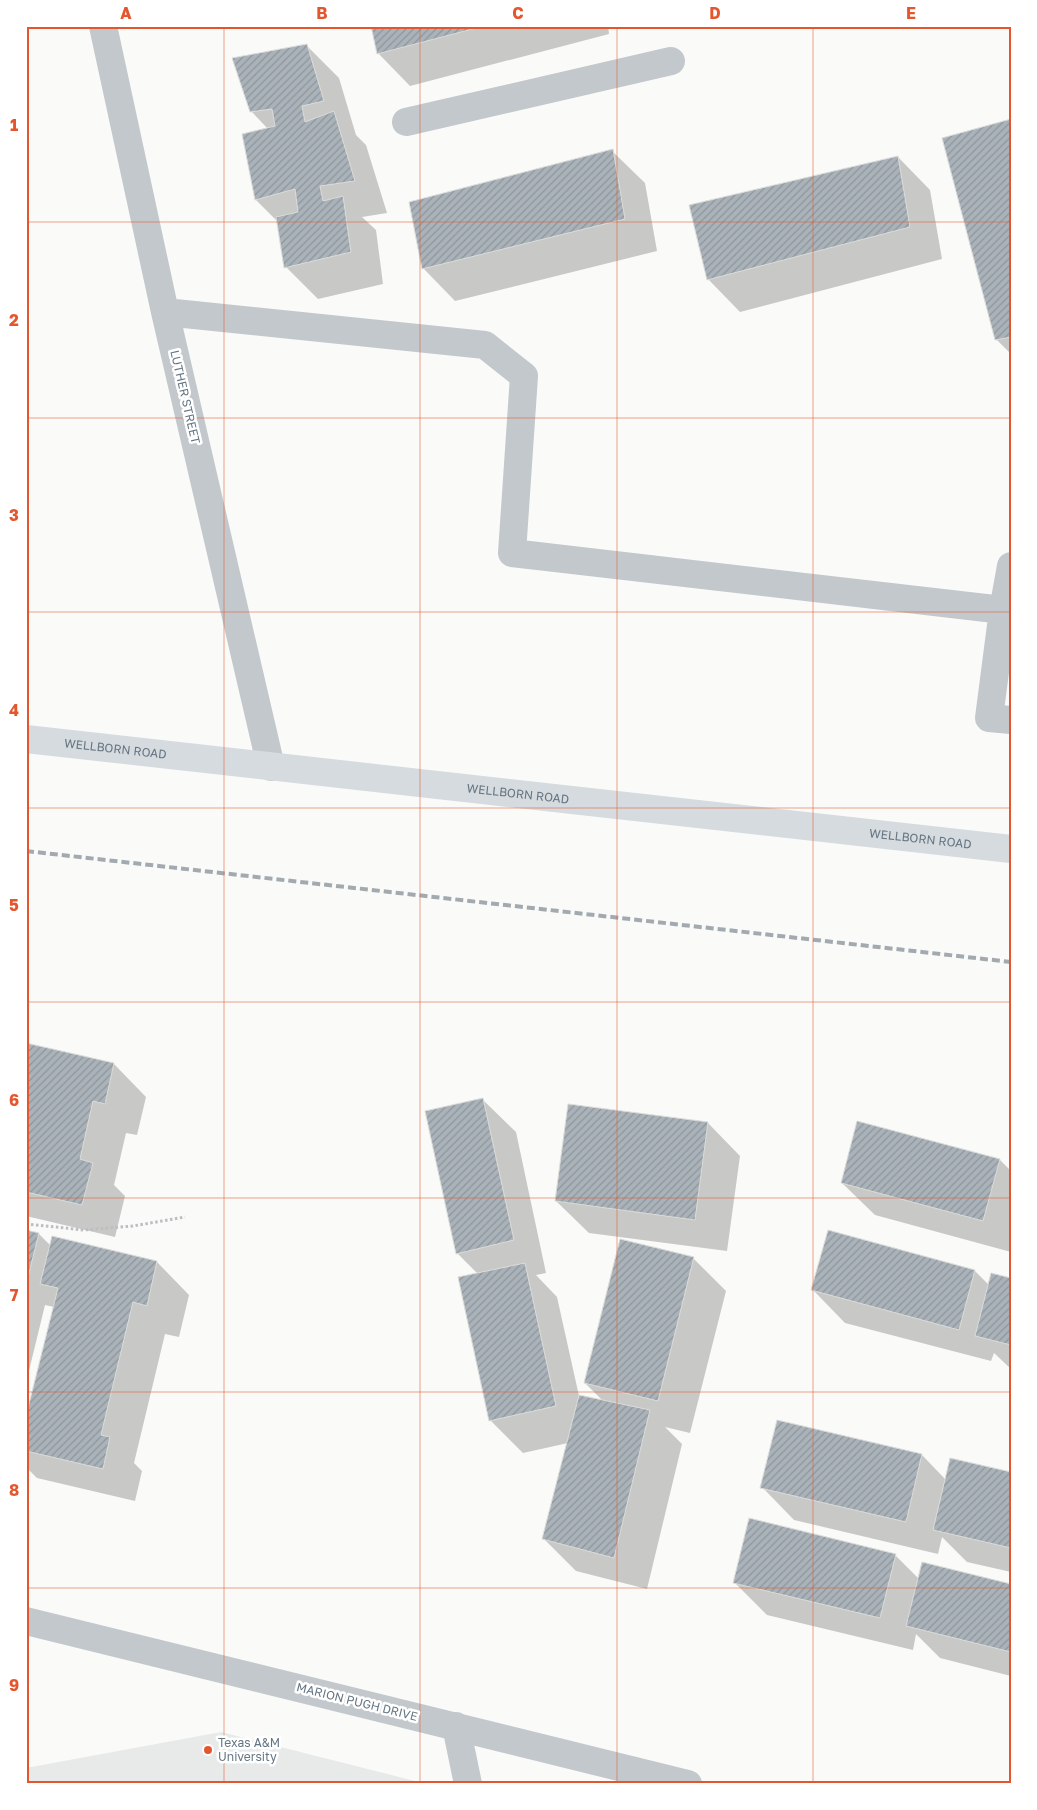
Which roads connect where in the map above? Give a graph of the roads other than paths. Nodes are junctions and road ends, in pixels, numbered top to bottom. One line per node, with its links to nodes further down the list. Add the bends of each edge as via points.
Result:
1 (104, 26): 4 (street, LUTHER STREET)
2 (672, 61): 3 (street)
3 (406, 122)
4 (165, 312): 6 (street, via 485,345 524,376 512,553); 10 (street, LUTHER STREET)
5 (1011, 566): 6 (street)
6 (1003, 610): 7 (street)
7 (1004, 647): 8 (street, via 989,718)
8 (1011, 720)
9 (26, 739): 10 (main road, WELLBORN ROAD)
10 (271, 767): 11 (main road, WELLBORN ROAD)
11 (1011, 849)
12 (26, 1621): 13 (street, MARION PUGH DRIVE)
13 (456, 1726): 14 (street); 15 (street, MARION PUGH DRIVE)
14 (468, 1784)
15 (688, 1784)

